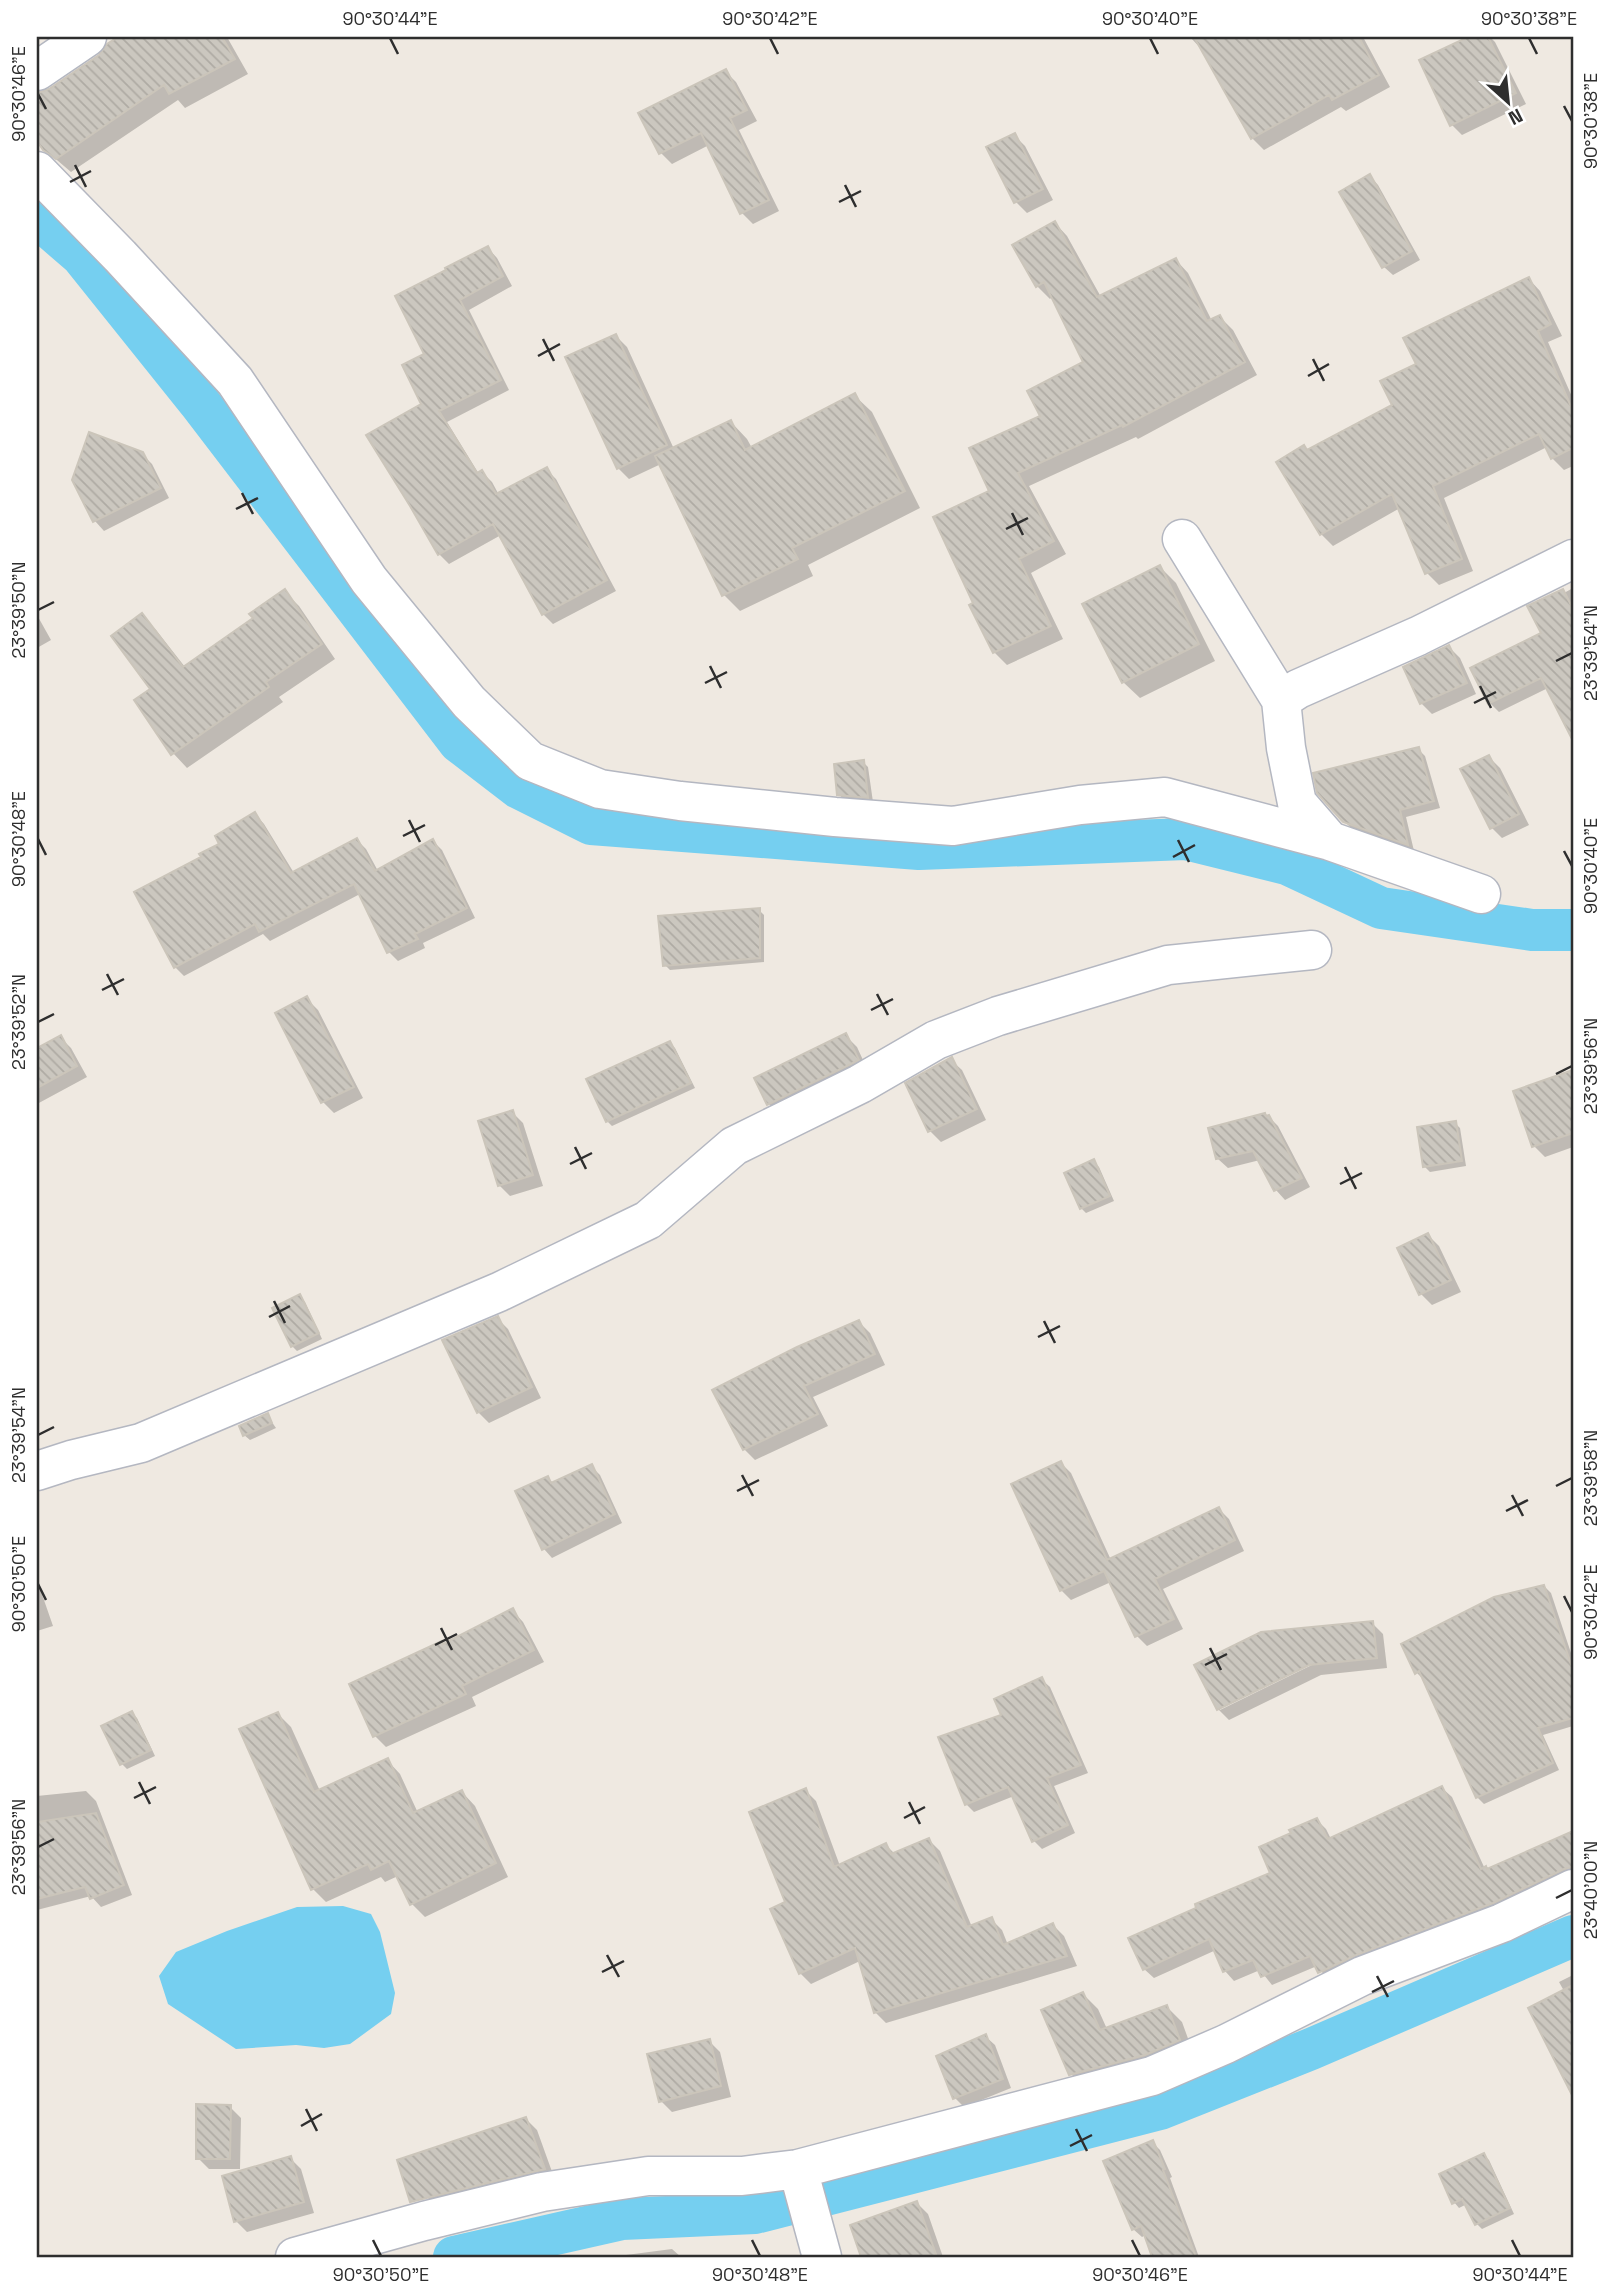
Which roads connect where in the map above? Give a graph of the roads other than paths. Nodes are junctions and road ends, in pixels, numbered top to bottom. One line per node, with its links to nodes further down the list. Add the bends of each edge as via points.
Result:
1 (86, 37): 2 (street)
2 (37, 71)
3 (37, 171): 7 (street, via 236,381 369,580 469,702 530,761 600,789 953,826 1166,796)
4 (1182, 538): 6 (street)
5 (1573, 559): 6 (street)
6 (1282, 699): 7 (street, via 1297,803)
7 (1330, 841): 8 (street)
8 (1481, 894)
9 (1312, 950): 10 (street, via 1168,965 998,1016 936,1040 860,1084 734,1146 648,1220 499,1292 141,1443)
10 (37, 1471)
11 (1573, 1889): 12 (street, via 1502,1923 1362,1976 1152,2076)
12 (798, 2169): 13 (street, via 742,2176 648,2176 541,2192); 14 (street)
13 (295, 2257)
14 (822, 2257)

